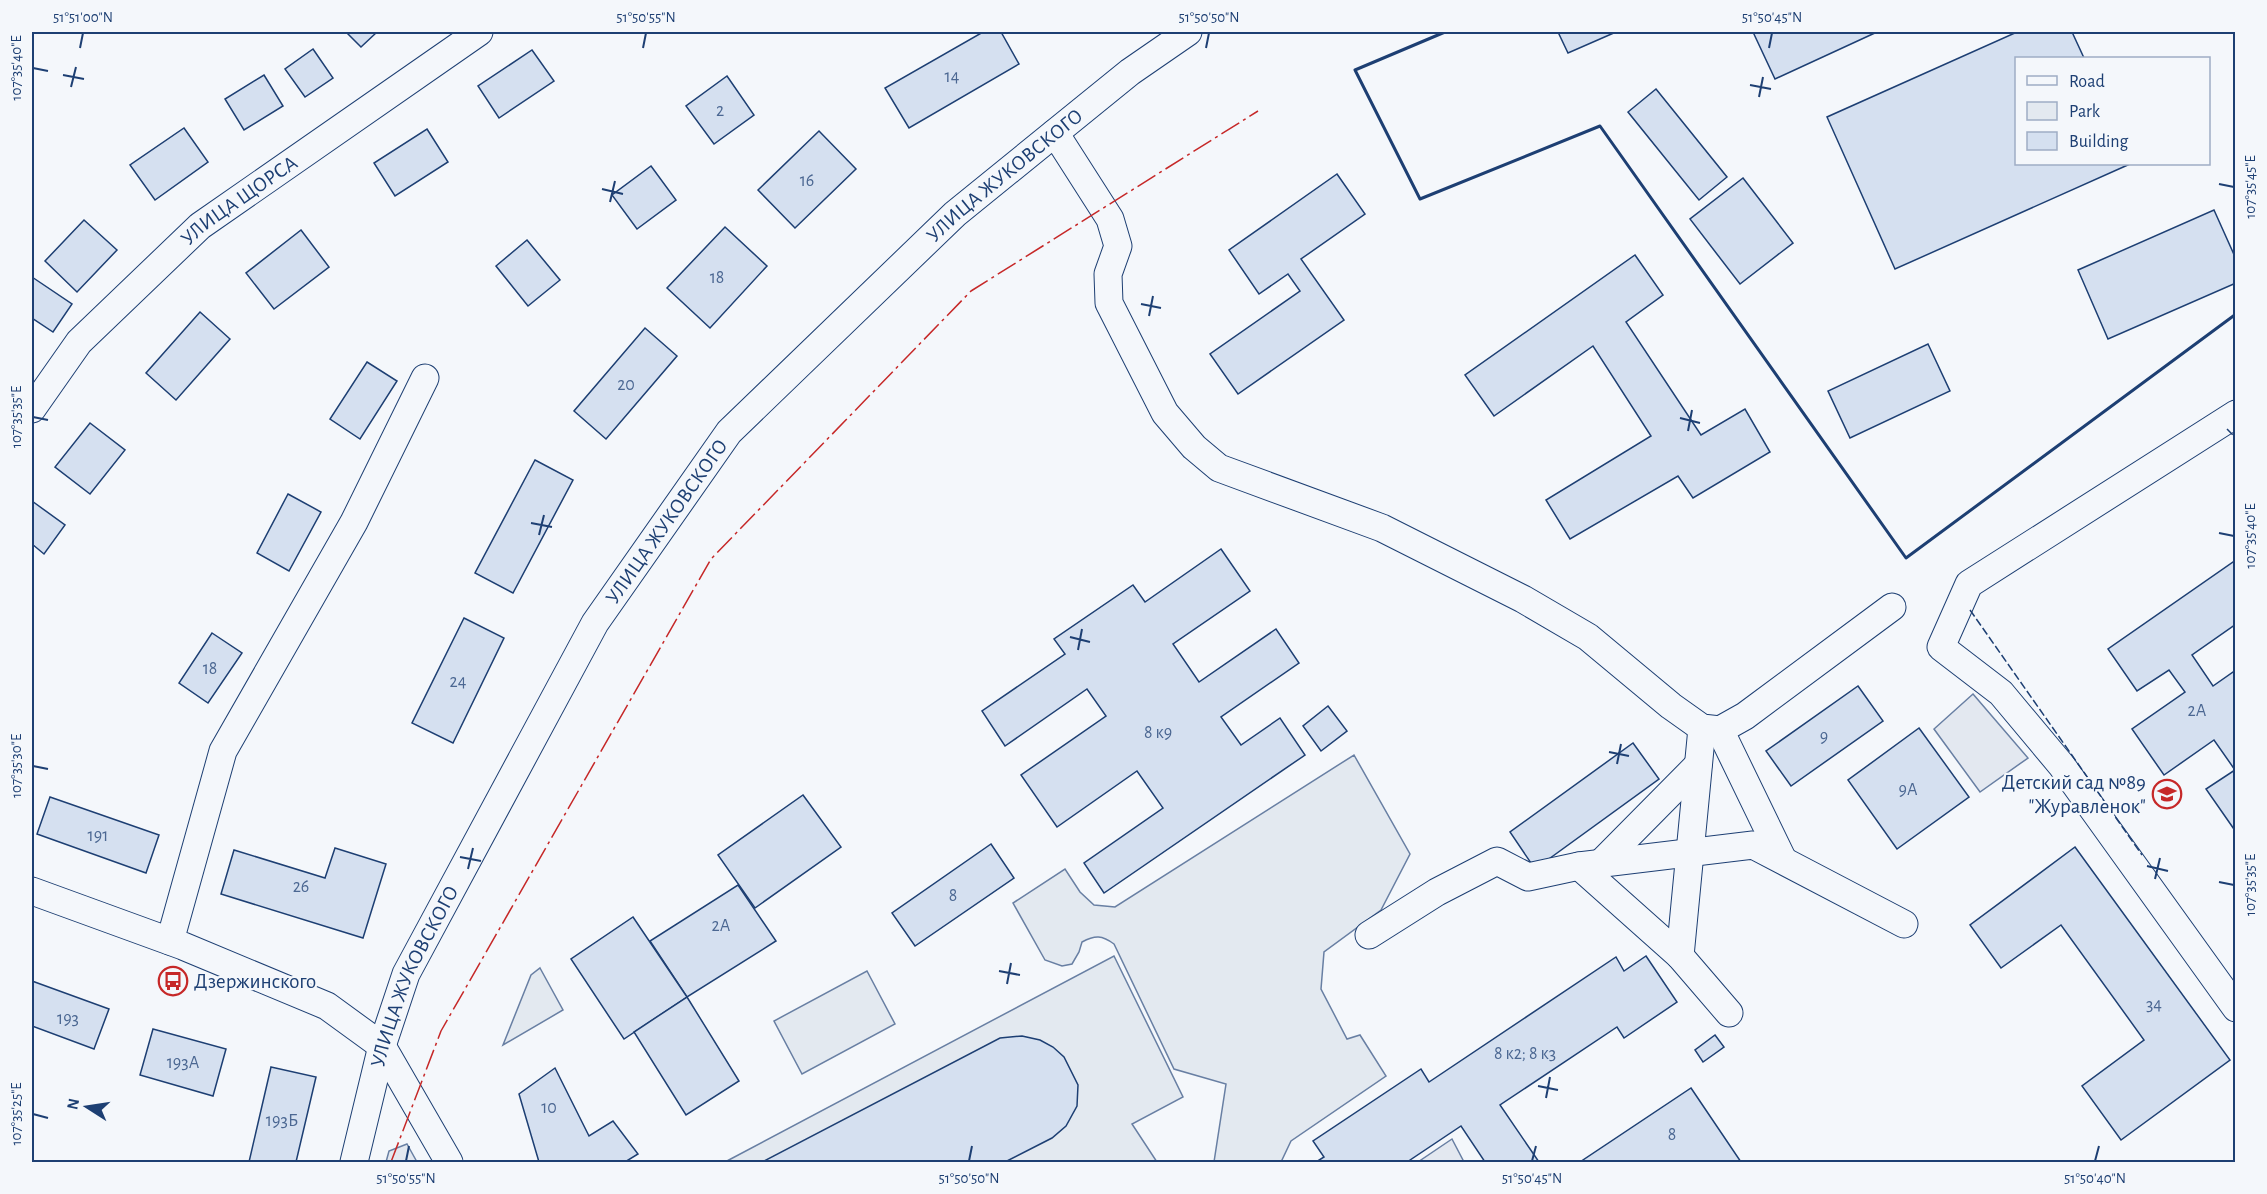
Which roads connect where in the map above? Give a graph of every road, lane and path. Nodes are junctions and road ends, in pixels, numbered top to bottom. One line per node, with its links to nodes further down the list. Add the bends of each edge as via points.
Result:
1 (479, 32): 5 (street, УЛИЦА ЩОРСА, via 200,226 79,342)
2 (1188, 32): 3 (street, УЛИЦА ЖУКОВСКОГО, via 1130,72)
3 (1055, 133): 8 (street, via 1110,219 1118,246 1108,274 1109,303 1165,412 1194,447 1219,468 1382,528 1523,599 1588,637 1671,706); 20 (street, УЛИЦА ЖУКОВСКОГО, via 955,214 729,432 595,623 406,974)
4 (425, 378): 16 (street, via 354,522 223,751)
5 (32, 409)
6 (2235, 414): 18 (street, via 1969,584 1941,647 2001,693 2062,766)
7 (1892, 607): 8 (street, via 1745,716)
8 (1711, 729): 9 (street); 11 (street)
9 (1698, 765): 10 (street); 12 (street)
10 (1690, 852): 11 (street, via 1753,845); 12 (street); 17 (street)
11 (1782, 860): 14 (street)
12 (1590, 865): 15 (street, via 1528,878 1497,861 1437,892); 17 (street)
13 (32, 891): 16 (street)
14 (1904, 924)
15 (1369, 935)
16 (170, 941): 20 (street, via 327,1006)
17 (1680, 956): 19 (street)
18 (2235, 1008)
19 (1729, 1013)
20 (382, 1046): 21 (street, УЛИЦА ЖУКОВСКОГО); 22 (street)
21 (354, 1162)
22 (449, 1162)

